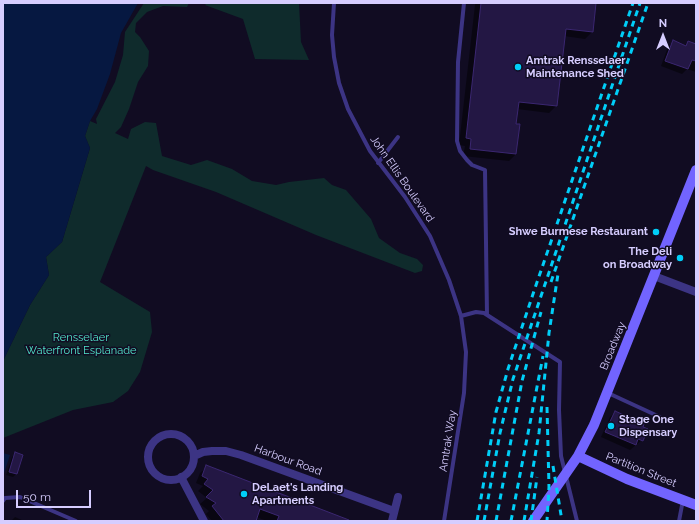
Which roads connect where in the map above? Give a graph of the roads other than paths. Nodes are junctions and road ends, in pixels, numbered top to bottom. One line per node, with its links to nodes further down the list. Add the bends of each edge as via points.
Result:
1 (334, 3): 4 (lane, John Ellis Boulevard, via 332,35 339,83 353,121)
2 (464, 3): 8 (lane, via 458,62 457,141 460,151 467,160 485,170)
3 (398, 137): 4 (lane)
4 (378, 163): 9 (lane, John Ellis Boulevard, via 406,198 430,236)
5 (696, 170): 6 (street, Broadway)
6 (654, 276): 7 (street); 11 (street, Broadway)
7 (696, 292)
8 (487, 315): 9 (lane, via 476,312); 26 (lane, via 560,362 558,410 561,456)
9 (461, 316): 10 (lane, John Ellis Boulevard)
10 (465, 364): 24 (lane, Amtrak Way, via 462,406)
11 (608, 393): 12 (lane); 14 (street, Broadway)
12 (660, 416)
13 (194, 456): 15 (street, via 191,468); 15 (street, via 190,443 177,435 162,436 150,445 148,462 154,472 162,479); 20 (street, Harbour Road, via 212,451 241,455)
14 (578, 456): 17 (street, Partition Street); 25 (street, Broadway)
15 (181, 478): 22 (street)
16 (398, 497): 20 (street)
17 (683, 500): 19 (street, Partition Street); 27 (lane)
18 (3, 501): 21 (lane, via 5,498 20,497)
19 (696, 505)
20 (394, 511): 23 (street)
21 (76, 521)
22 (204, 521)
23 (392, 521)
24 (444, 521)
25 (533, 521)
26 (577, 521)
27 (679, 521)

